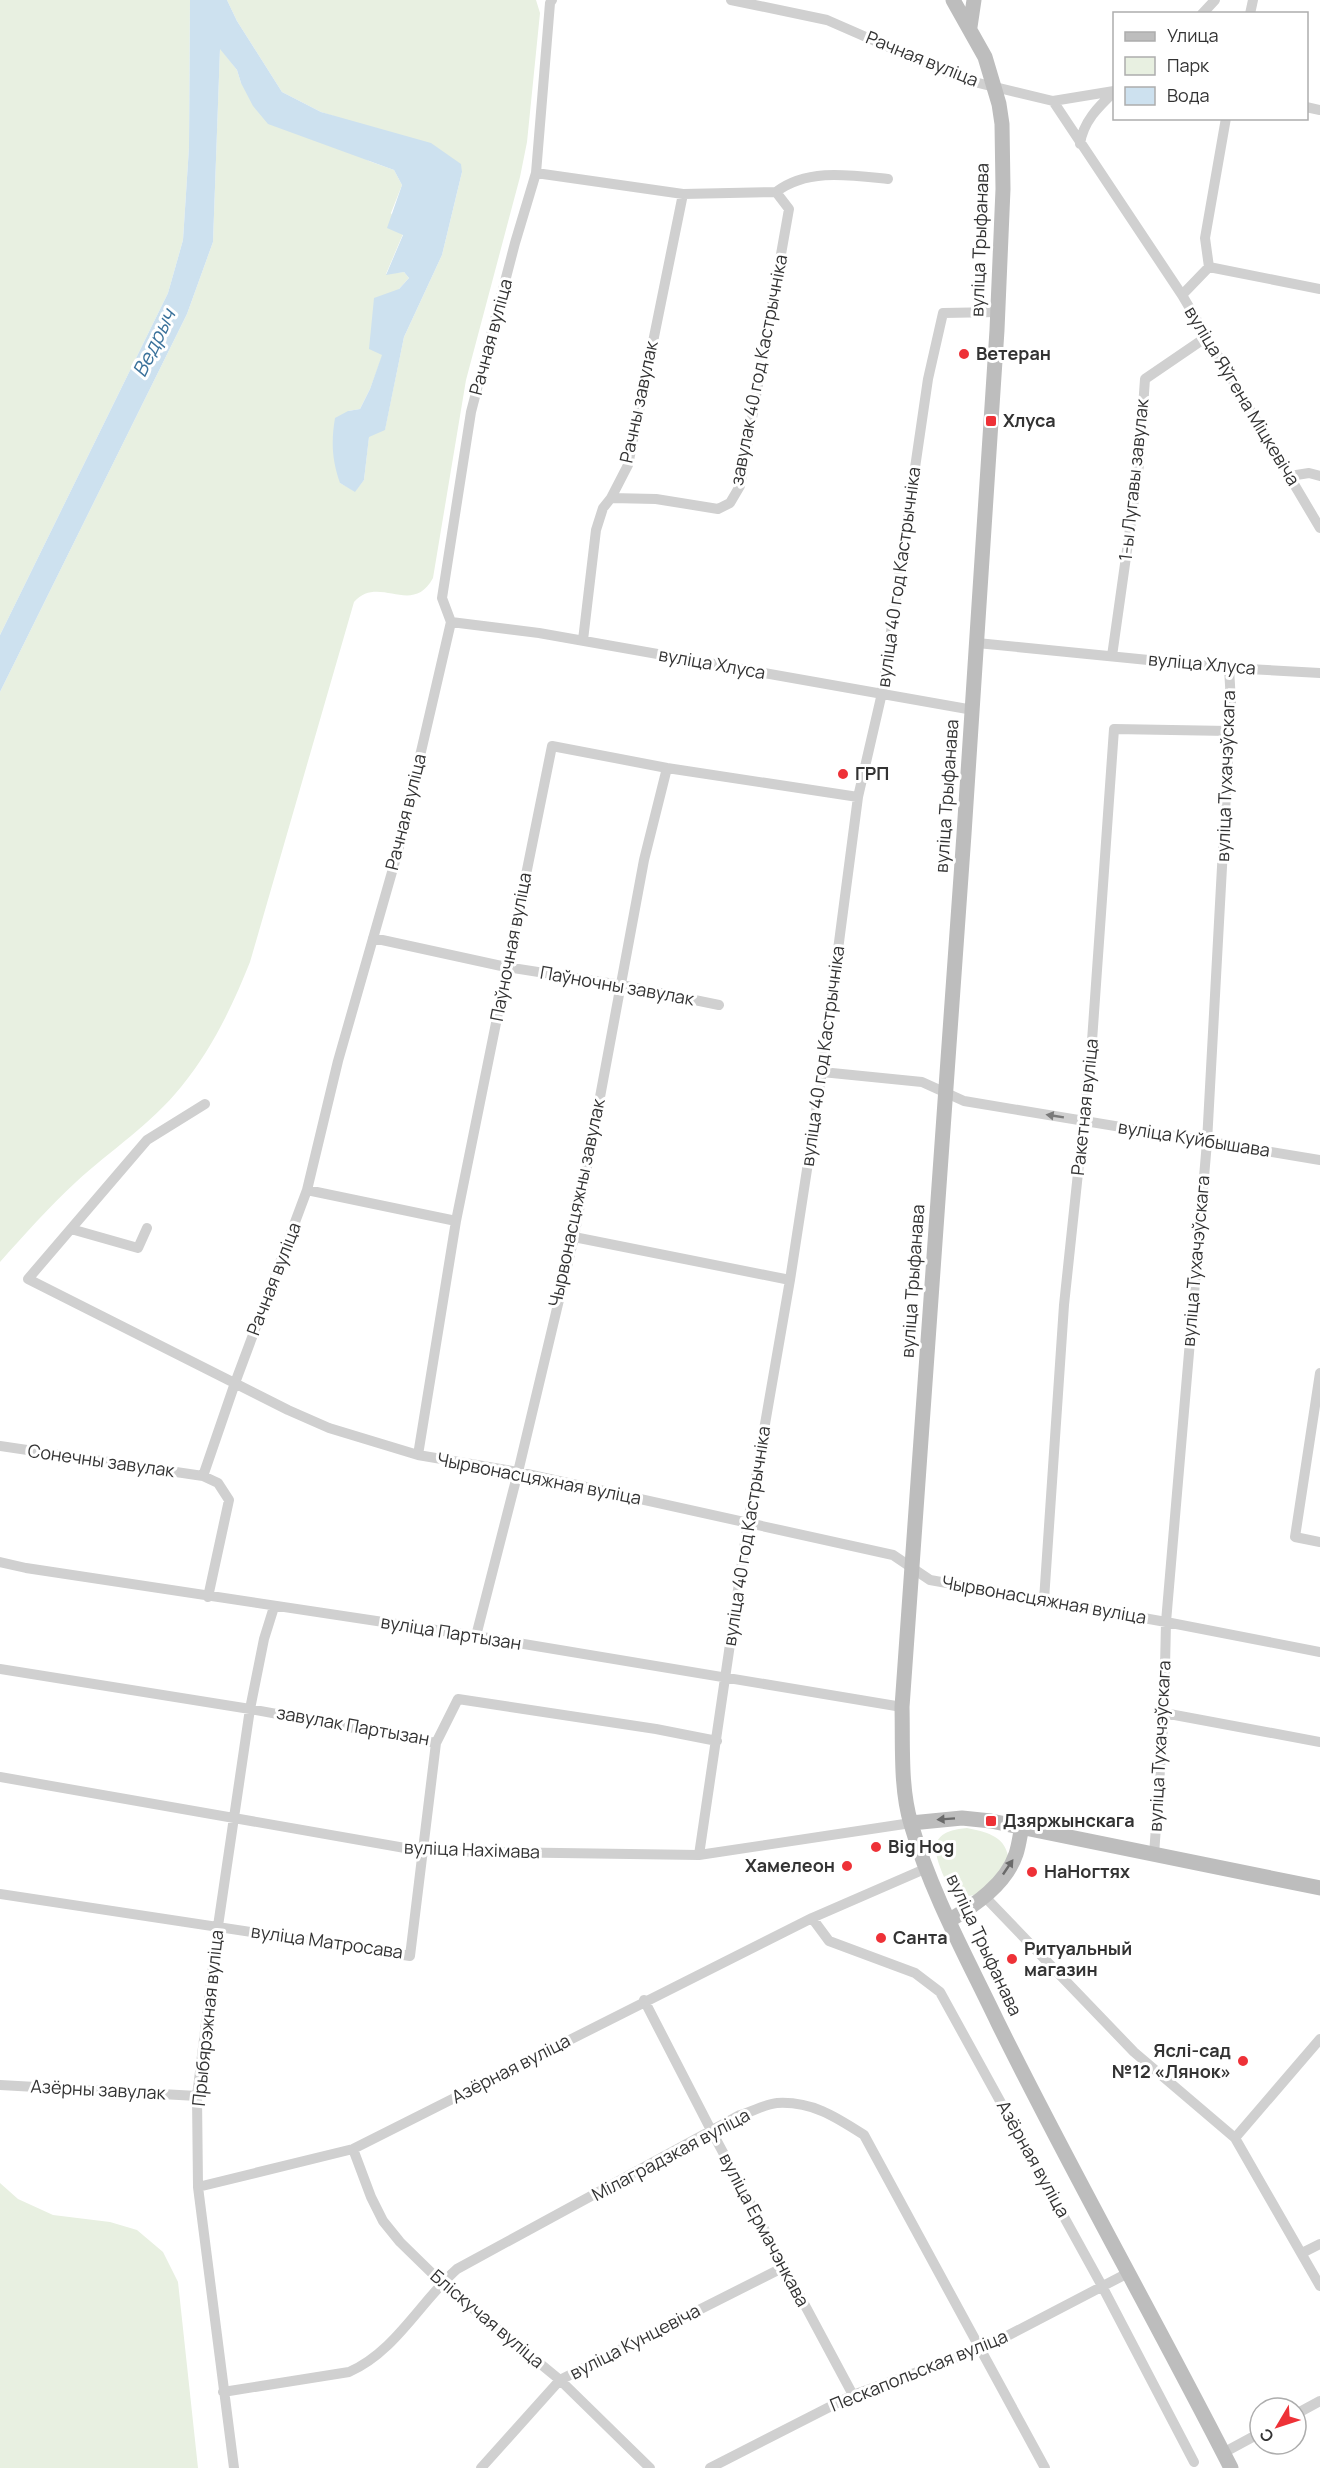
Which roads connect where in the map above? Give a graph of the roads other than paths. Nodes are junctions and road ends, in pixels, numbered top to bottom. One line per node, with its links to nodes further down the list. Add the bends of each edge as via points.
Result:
1 (552, 0): 14 (street, Рачная вуліца)
2 (732, 0): 8 (street, Рачная вуліца, via 827,20 962,79)
3 (953, 0): 7 (street, вуліца Трыфанава)
4 (974, 0): 7 (street)
5 (1215, 0): 6 (street)
6 (1204, 12)
7 (970, 27): 8 (street, вуліца Трыфанава)
8 (994, 87): 11 (street, Рачная вуліца); 21 (street, вуліца Трыфанава, via 1002,124)
9 (1113, 92): 11 (street, Рачная вуліца)
10 (1113, 93): 13 (street, via 1082,130)
11 (1053, 101): 13 (street, вуліца Яўгена Міцкевіча)
12 (1226, 120): 18 (street, via 1205,238)
13 (1080, 144): 20 (street, вуліца Яўгена Міцкевіча)
14 (536, 173): 17 (street); 27 (street, Рачная вуліца, via 471,412 442,598)
15 (888, 179): 16 (street, via 814,175 789,182)
16 (776, 192): 17 (street); 25 (street, завулак 40 год Кастрычніка, via 789,209 740,486 730,503 718,509 657,499)
17 (683, 194): 25 (street, Рачны завулак, via 628,465)
18 (1209, 267): 19 (street); 20 (street, вуліца Яўгена Міцкевіча)
19 (1320, 289)
20 (1182, 295): 22 (street, вуліца Яўгена Міцкевіча)
21 (998, 312): 29 (street, вуліца Трыфанава); 33 (street, вуліца 40 год Кастрычніка, via 944,313 927,379)
22 (1208, 336): 23 (street, вуліца Яўгена Міцкевіча); 30 (street, 1-ы Лугавы завулак, via 1145,379 1139,465)
23 (1290, 476): 24 (street); 26 (street, вуліца Яўгена Міцкевіча)
24 (1320, 476)
25 (611, 498): 28 (street, Рачны завулак, via 596,530)
26 (1320, 528)
27 (451, 622): 28 (street, вуліца Хлуса); 38 (street, Рачная вуліца, via 398,851)
28 (582, 640): 33 (street, вуліца Хлуса)
29 (976, 643): 30 (street, вуліца Хлуса); 34 (street, вуліца Трыфанава)
30 (1112, 656): 31 (street, вуліца Хлуса)
31 (1229, 668): 32 (street, вуліца Хлуса); 35 (street, вуліца Тухачэўскага)
32 (1320, 673)
33 (882, 693): 34 (street, вуліца Хлуса); 37 (street, вуліца 40 год Кастрычніка)
34 (973, 710): 43 (street, вуліца Трыфанава)
35 (1229, 731): 45 (street, Ракетная вуліца, via 1114,729 1092,1041); 46 (street, вуліца Тухачэўскага)
36 (667, 768): 37 (street, Паўночная вуліца); 39 (street, Паўночная вуліца, via 552,746); 40 (street, Чырвонасцяжны завулак, via 644,860)
37 (858, 797): 42 (street, вуліца 40 год Кастрычніка)
38 (373, 938): 39 (street, Паўночны завулак); 48 (street, Рачная вуліца)
39 (507, 967): 40 (street, Паўночны завулак); 49 (street, Паўночная вуліца)
40 (621, 985): 41 (street, Паўночны завулак); 52 (street, Чырвонасцяжны завулак)
41 (719, 1005)
42 (822, 1072): 43 (street, вуліца Куйбышава, via 922,1082); 53 (street, вуліца 40 год Кастрычніка)
43 (946, 1093): 45 (street, вуліца Куйбышава, one-way to 43, via 964,1101); 63 (street, вуліца Трыфанава)
44 (206, 1104): 51 (street, Чырвонасцяжная вуліца, via 147,1140)
45 (1082, 1121): 46 (street, вуліца Куйбышава); 65 (street, Ракетная вуліца, via 1064,1305)
46 (1207, 1142): 47 (street, вуліца Куйбышава); 67 (street, вуліца Тухачэўскага)
47 (1320, 1160)
48 (307, 1190): 49 (street); 55 (street, Рачная вуліца)
49 (456, 1221): 57 (street, Паўночная вуліца)
50 (147, 1228): 51 (street, via 138,1248)
51 (71, 1229): 55 (street, Чырвонасцяжная вуліца, via 28,1279)
52 (574, 1237): 53 (street); 58 (street, Чырвонасцяжны завулак)
53 (790, 1280): 60 (street, вуліца 40 год Кастрычніка)
54 (1320, 1373): 61 (street, via 1295,1537)
55 (235, 1383): 57 (street, Чырвонасцяжная вуліца, via 329,1428); 59 (street, Рачная вуліца)
56 (0, 1446): 59 (street, Сонечны завулак)
57 (418, 1455): 58 (street, Чырвонасцяжная вуліца)
58 (518, 1472): 60 (street, Чырвонасцяжная вуліца); 68 (street, Чырвонасцяжны завулак)
59 (203, 1476): 64 (street, via 218,1483 229,1500)
60 (748, 1522): 63 (street, Чырвонасцяжная вуліца, via 893,1555); 71 (street, вуліца 40 год Кастрычніка)
61 (1320, 1542)
62 (0, 1562): 64 (street, вуліца Партызан)
63 (911, 1567): 65 (street, Чырвонасцяжная вуліца, via 930,1580); 72 (street, вуліца Трыфанава)
64 (208, 1597): 66 (street, вуліца Партызан)
65 (1044, 1600): 67 (street, Чырвонасцяжная вуліца)
66 (274, 1607): 68 (street, вуліца Партызан); 73 (street, Прыбярэжная вуліца)
67 (1166, 1622): 69 (street, Чырвонасцяжная вуліца); 74 (street, вуліца Тухачэўскага)
68 (476, 1636): 71 (street, вуліца Партызан)
69 (1320, 1652)
70 (0, 1669): 73 (street, завулак Партызан)
71 (724, 1677): 72 (street, вуліца Партызан); 75 (street, вуліца 40 год Кастрычніка)
72 (902, 1707): 80 (street, вуліца Трыфанава, via 904,1779)
73 (250, 1709): 77 (street, завулак Партызан); 79 (street, Прыбярэжная вуліца)
74 (1164, 1713): 76 (street); 84 (street, вуліца Тухачэўскага)
75 (717, 1741): 77 (street, завулак Партызан, via 458,1699); 83 (street, вуліца 40 год Кастрычніка)
76 (1320, 1742)
77 (436, 1743): 82 (street)
78 (0, 1777): 79 (street, вуліца Нахімава)
79 (234, 1820): 82 (street, вуліца Нахімава); 91 (street, Прыбярэжная вуліца)
80 (911, 1823): 81 (street, one-way to 80, via 962,1818); 83 (street, вуліца Нахімава); 85 (street, вуліца Трыфанава)
81 (1022, 1826): 84 (street); 88 (street, one-way to 81, via 1015,1855)
82 (422, 1851): 83 (street, вуліца Нахімава); 91 (street, вуліца Матросава, via 410,1956)
83 (699, 1855)
84 (1154, 1855): 86 (street)
85 (927, 1868): 89 (street, Азёрная вуліца); 90 (street, вуліца Трыфанава)
86 (1320, 1888)
87 (0, 1894): 91 (street, вуліца Матросава)
88 (986, 1897): 90 (street); 97 (street, via 1134,2052)
89 (812, 1917): 92 (street, Азёрная вуліца); 105 (street, Азёрная вуліца, via 829,1941 915,1972 940,1992)
90 (950, 1920): 103 (street, вуліца Трыфанава, via 1061,2150)
91 (218, 1926): 95 (street, Прыбярэжная вуліца)
92 (645, 2000): 96 (street, вуліца Ермачэнкава); 98 (street, Азёрная вуліца)
93 (1320, 2039): 97 (street)
94 (0, 2085): 95 (street, Азёрны завулак)
95 (197, 2096): 99 (street, Прыбярэжная вуліца)
96 (711, 2130): 102 (street, вуліца Ермачэнкава); 104 (street, Мілаградзкая вуліца, via 457,2270); 107 (street, Мілаградзкая вуліца, via 775,2103 825,2110 864,2135)
97 (1235, 2138): 101 (street)
98 (353, 2149): 99 (street, Азёрная вуліца); 104 (street, Бліскучая вуліца, via 383,2221)
99 (198, 2187): 109 (street, Прыбярэжная вуліца)
100 (1320, 2244): 101 (street)
101 (1302, 2253): 106 (street)
102 (784, 2267): 108 (street, вуліца Кунцевіча); 110 (street, вуліца Ермачэнкава)
103 (1128, 2273): 105 (street, Пескапольская вуліца); 112 (street, вуліца Трыфанава)
104 (442, 2283): 108 (street, Бліскучая вуліца); 109 (street, Мілаградзкая вуліца, via 367,2364 349,2372)
105 (1102, 2286): 107 (street, Пескапольская вуліца); 113 (street, Азёрная вуліца)
106 (1320, 2286)
107 (982, 2349): 110 (street, Пескапольская вуліца); 118 (street, Мілаградзкая вуліца)
108 (560, 2380): 115 (street, вуліца Кунцевіча); 116 (street, Бліскучая вуліца)
109 (223, 2392): 114 (street, Прыбярэжная вуліца)
110 (853, 2395): 117 (street, Пескапольская вуліца)
111 (1248, 2439): 112 (street)
112 (1223, 2453): 119 (street, вуліца Трыфанава)
113 (1194, 2462)
114 (234, 2468)
115 (482, 2468)
116 (650, 2468)
117 (710, 2468)
118 (1045, 2468)
119 (1231, 2468)

